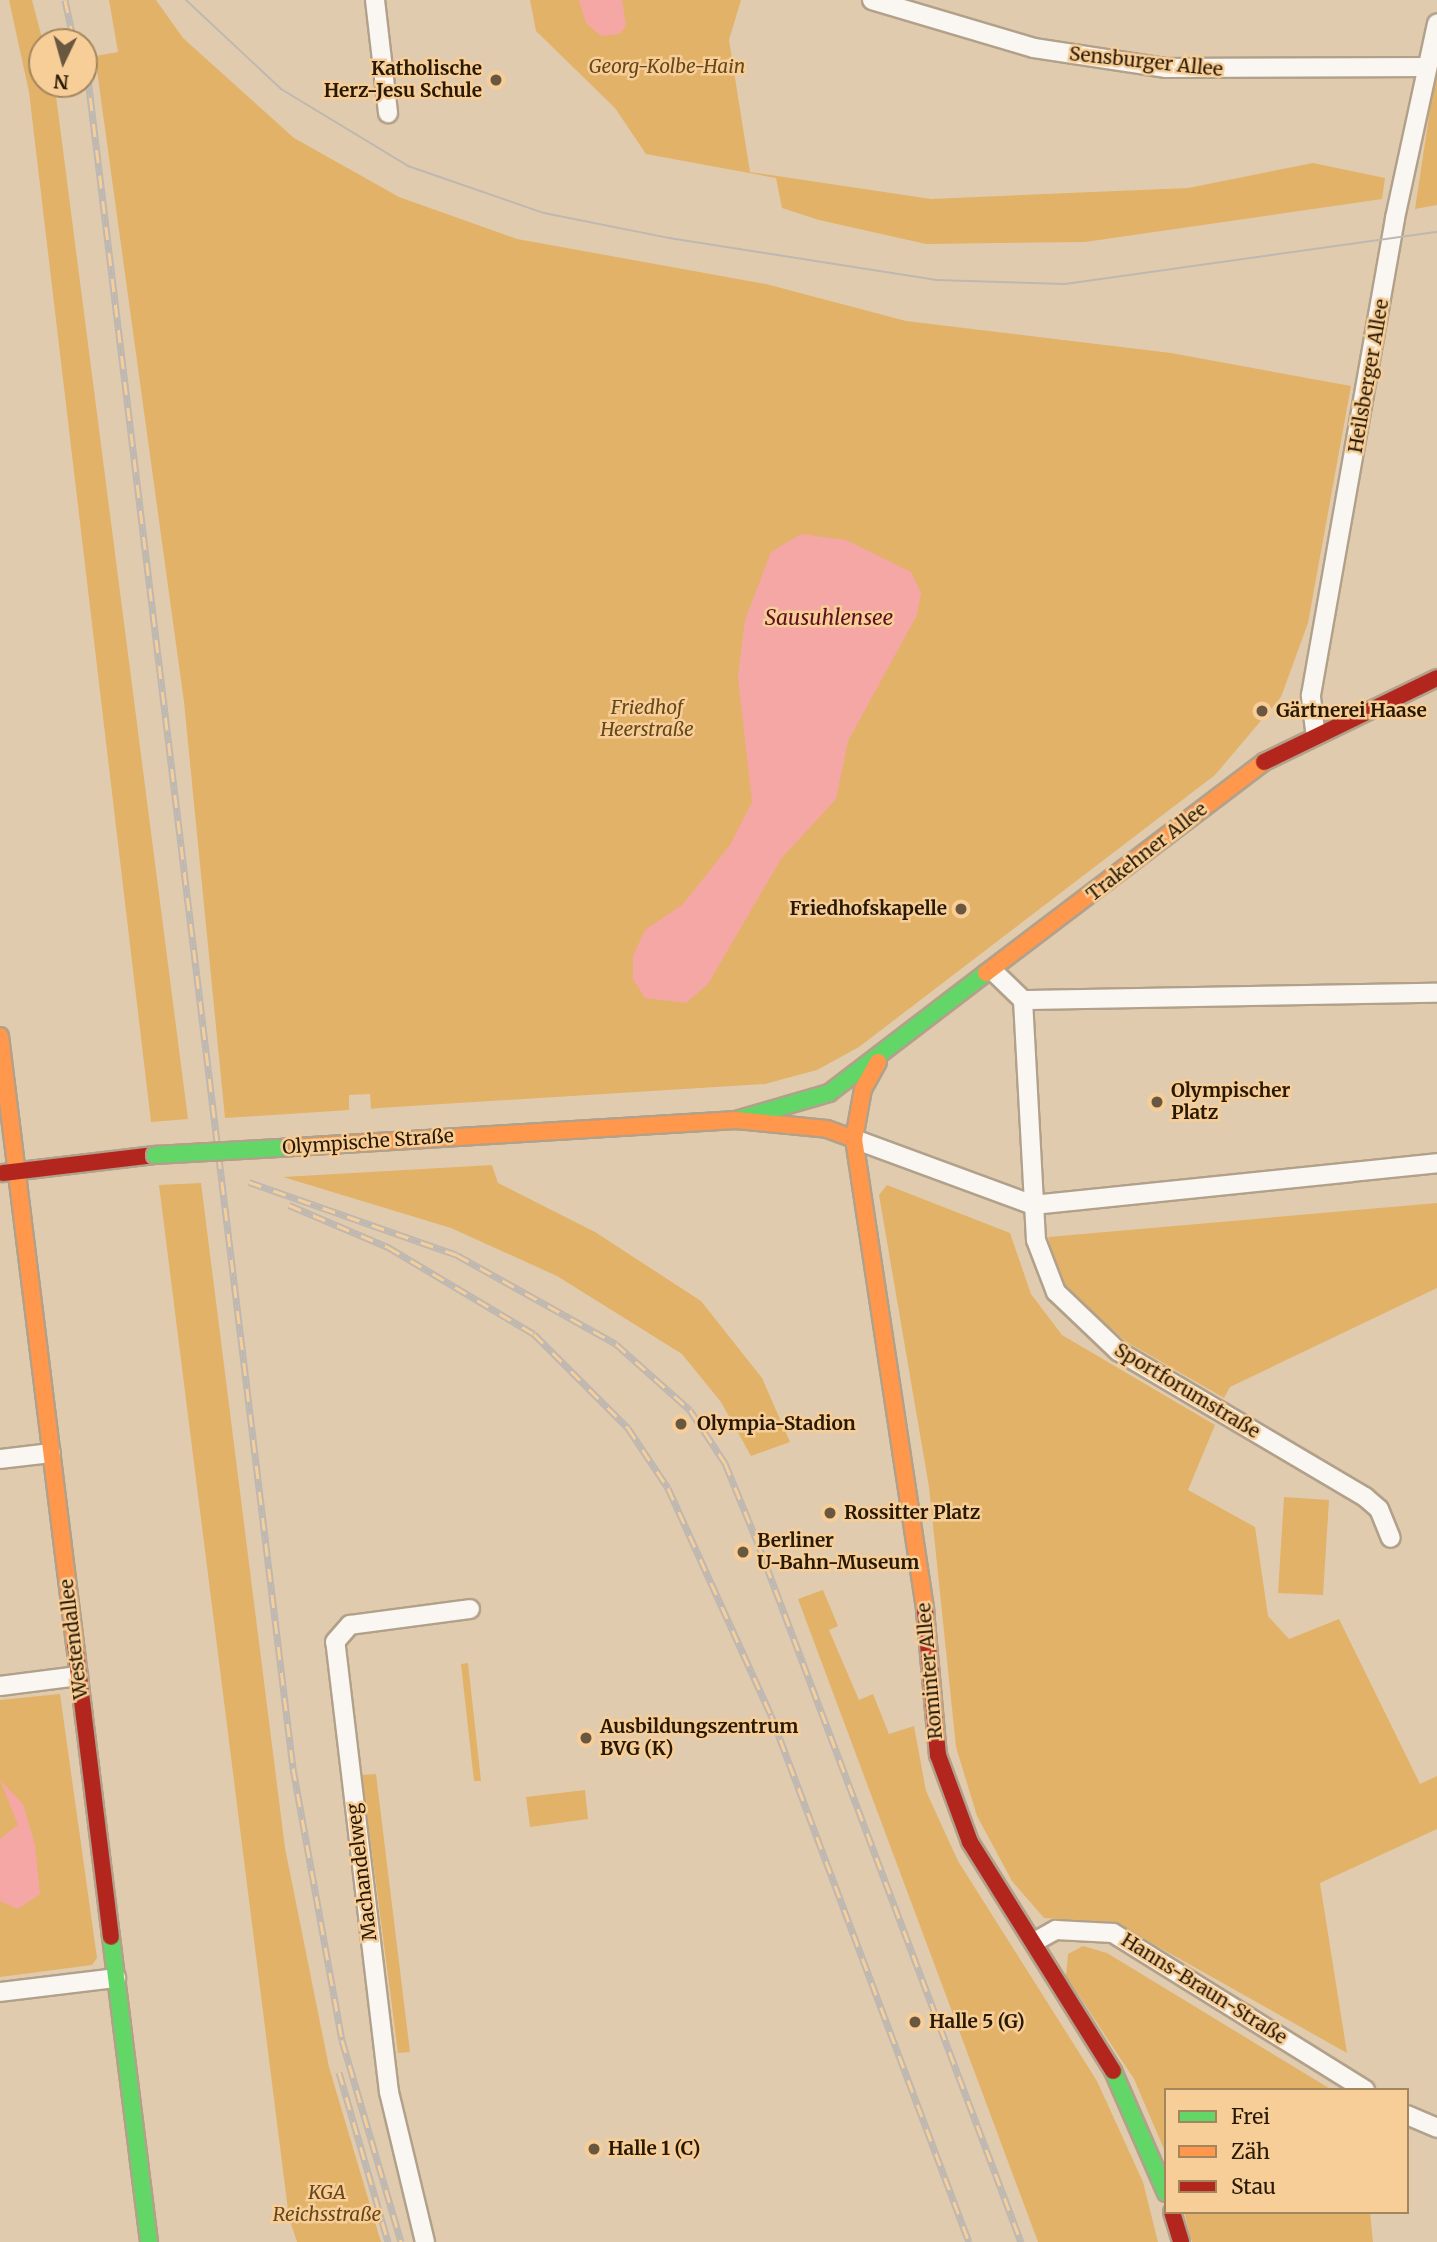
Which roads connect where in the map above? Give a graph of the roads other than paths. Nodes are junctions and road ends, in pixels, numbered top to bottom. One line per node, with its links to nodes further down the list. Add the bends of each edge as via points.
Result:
1 (375, 0): 5 (street)
2 (872, 0): 4 (street, Sensburger Allee, via 1010,43 1166,68)
3 (1437, 23): 4 (street, Heilsberger Allee)
4 (1426, 66): 7 (street, Heilsberger Allee, via 1311,695)
5 (388, 113)
6 (1437, 678): 7 (street, Trakehner Allee)
7 (1315, 730): 8 (street, Trakehner Allee, via 1241,779)
8 (994, 972): 10 (street); 12 (street, Trakehner Allee)
9 (1437, 993): 10 (street)
10 (1023, 1000): 18 (street)
11 (0, 1036): 16 (street, Westendallee)
12 (878, 1062): 13 (street, Olympische Straße, via 829,1093); 14 (street, via 863,1089)
13 (736, 1120): 14 (street, Olympische Straße, via 827,1129); 16 (street, Olympische Straße, bridge, via 155,1155)
14 (854, 1139): 18 (street); 25 (street, Rominter Allee, via 911,1490 938,1755 970,1842)
15 (1437, 1163): 18 (street)
16 (16, 1170): 17 (street, Olympische Straße); 19 (street, Westendallee)
17 (0, 1174)
18 (1033, 1205): 21 (street, Sportforumstraße, via 1047,1275 1077,1317 1118,1351 1365,1497 1379,1509)
19 (51, 1453): 20 (street); 23 (street, Westendallee)
20 (0, 1459)
21 (1391, 1538)
22 (470, 1609): 34 (street, Machandelweg, via 350,1625 335,1642 389,2092)
23 (78, 1676): 24 (street); 26 (street, Westendallee)
24 (0, 1686)
25 (1034, 1942): 28 (street, Hanns-Braun-Straße, via 1056,1930 1113,1933); 31 (street, Rominter Allee, via 1120,2083)
26 (109, 1979): 27 (street); 33 (street, Westendallee)
27 (0, 1992)
28 (1361, 2088)
29 (1409, 2116): 30 (street)
30 (1437, 2128)
31 (1164, 2188)
32 (1173, 2214): 35 (street)
33 (149, 2242)
34 (425, 2242)
35 (1181, 2242)

